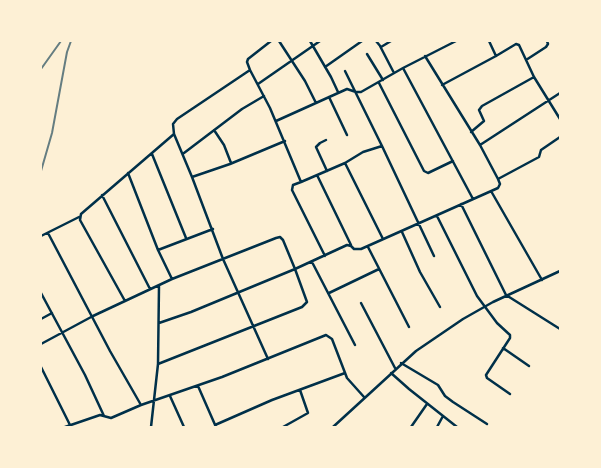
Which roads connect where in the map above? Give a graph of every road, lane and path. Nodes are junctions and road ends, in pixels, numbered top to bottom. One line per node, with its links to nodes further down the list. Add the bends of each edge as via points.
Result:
1 (272, 41): 22 (street, via 248,60)
2 (279, 41): 18 (street)
3 (310, 41): 12 (street)
4 (320, 41): 12 (street)
5 (362, 41): 20 (street)
6 (376, 41): 13 (street)
7 (391, 41): 13 (street)
8 (442, 41): 14 (street)
9 (456, 41): 14 (street)
10 (489, 41): 17 (street)
11 (547, 41): 19 (street, via 546,47)
12 (313, 46): 18 (street); 20 (street)
13 (380, 46): 24 (street)
14 (445, 46): 16 (street)
15 (367, 54): 26 (street)
16 (425, 56): 21 (street); 29 (street)
17 (496, 56): 19 (street, via 516,44); 29 (street)
18 (292, 60): 28 (street); 36 (street)
19 (526, 60): 25 (street)
20 (325, 67): 31 (street)
21 (403, 68): 24 (street); 50 (street)
22 (250, 70): 28 (street); 41 (street, via 177,120 173,124)
23 (345, 71): 30 (street)
24 (394, 73): 26 (street)
25 (534, 77): 35 (street); 40 (street, via 482,106 480,112 484,121)
26 (383, 80): 27 (street)
27 (379, 82): 30 (street); 50 (street, via 424,171 428,173)
28 (258, 84): 33 (street)
29 (442, 85): 40 (street)
30 (356, 92): 31 (street, via 347,88); 47 (street)
31 (338, 93): 34 (street)
32 (560, 93): 35 (street)
33 (264, 96): 38 (street); 39 (street)
34 (329, 97): 36 (street); 42 (street)
35 (549, 100): 37 (street); 46 (street)
36 (316, 102): 38 (street)
37 (560, 118)
38 (276, 121): 45 (street)
39 (214, 130): 48 (street); 51 (street)
40 (471, 132): 46 (street)
41 (174, 134): 48 (street); 49 (street)
42 (347, 135)
43 (560, 137): 57 (street, via 541,150 539,157)
44 (326, 140): 53 (street, via 316,147)
45 (284, 141): 51 (street); 58 (street)
46 (480, 145): 57 (street)
47 (382, 146): 52 (street); 65 (street)
48 (183, 153): 56 (street)
49 (152, 154): 54 (street); 70 (street)
50 (453, 161): 61 (street)
51 (231, 163): 56 (street)
52 (345, 163): 53 (street); 71 (street)
53 (327, 171): 55 (street)
54 (128, 173): 60 (street); 74 (street)
55 (317, 175): 58 (street); 72 (street)
56 (192, 177): 66 (street)
57 (498, 179): 59 (street, via 500,186)
58 (301, 182): 75 (street, via 292,186 292,190)
59 (491, 192): 61 (street); 83 (street)
60 (102, 195): 64 (street); 85 (street)
61 (473, 199): 62 (street)
62 (461, 204): 63 (street); 89 (street)
63 (437, 216): 65 (street); 93 (street, via 471,286)
64 (80, 217): 68 (street); 90 (street)
65 (420, 224): 67 (street); 76 (street)
66 (213, 229): 70 (street); 77 (street)
67 (402, 232): 71 (street); 92 (street)
68 (48, 233): 69 (street); 95 (street)
69 (41, 236)
70 (186, 238): 74 (street)
71 (384, 239): 73 (street)
72 (351, 246): 73 (street, via 358,250); 75 (street)
73 (368, 247): 80 (street)
74 (158, 250): 82 (street)
75 (325, 256): 78 (street)
76 (434, 256)
77 (224, 259): 79 (street, via 280,237); 82 (street); 86 (street)
78 (312, 262): 79 (street); 88 (street)
79 (295, 269): 86 (street); 98 (street, via 307,303)
80 (379, 269): 88 (street); 99 (street)
81 (560, 271): 83 (street)
82 (172, 279): 84 (street)
83 (542, 280): 89 (street)
84 (159, 286): 85 (street); 97 (street)
85 (151, 289): 90 (street)
86 (239, 292): 97 (street); 98 (street)
87 (41, 293): 94 (street)
88 (328, 293): 103 (street)
89 (506, 296): 93 (street); 100 (street)
90 (125, 301): 95 (street)
91 (360, 303): 110 (street)
92 (440, 307)
93 (485, 307): 104 (street, via 510,334); 106 (street)
94 (52, 313): 96 (street); 101 (street)
95 (93, 316): 101 (street); 120 (street)
96 (41, 319)
97 (159, 323): 107 (street)
98 (253, 325): 105 (street); 107 (street)
99 (408, 327)
100 (560, 329)
101 (63, 333): 102 (street); 121 (street)
102 (41, 344)
103 (354, 345)
104 (503, 348): 108 (street); 115 (street, via 486,376)
105 (268, 359): 111 (street, via 328,335); 113 (street)
106 (401, 363): 110 (street); 123 (street, via 438,385 445,396)
107 (158, 364): 118 (street)
108 (529, 366)
109 (41, 367): 124 (street)
110 (395, 368): 112 (street)
111 (345, 373): 114 (street); 117 (street)
112 (391, 373): 117 (street); 119 (street)
113 (198, 386): 116 (street); 125 (street)
114 (300, 390): 125 (street); 129 (street, via 308,413)
115 (510, 394)
116 (169, 396): 118 (street); 128 (street)
117 (364, 397): 130 (street)
118 (153, 401): 120 (street); 127 (street)
119 (427, 404): 122 (street); 131 (street)
120 (141, 405): 121 (street, via 111,418)
121 (104, 416): 124 (street)
122 (443, 416): 132 (street); 133 (street)
123 (487, 424)
124 (71, 426): 126 (street)
125 (215, 426)
126 (65, 427)
127 (150, 427)
128 (184, 427)
129 (283, 427)
130 (333, 427)
131 (411, 427)
132 (437, 427)
133 (457, 427)

